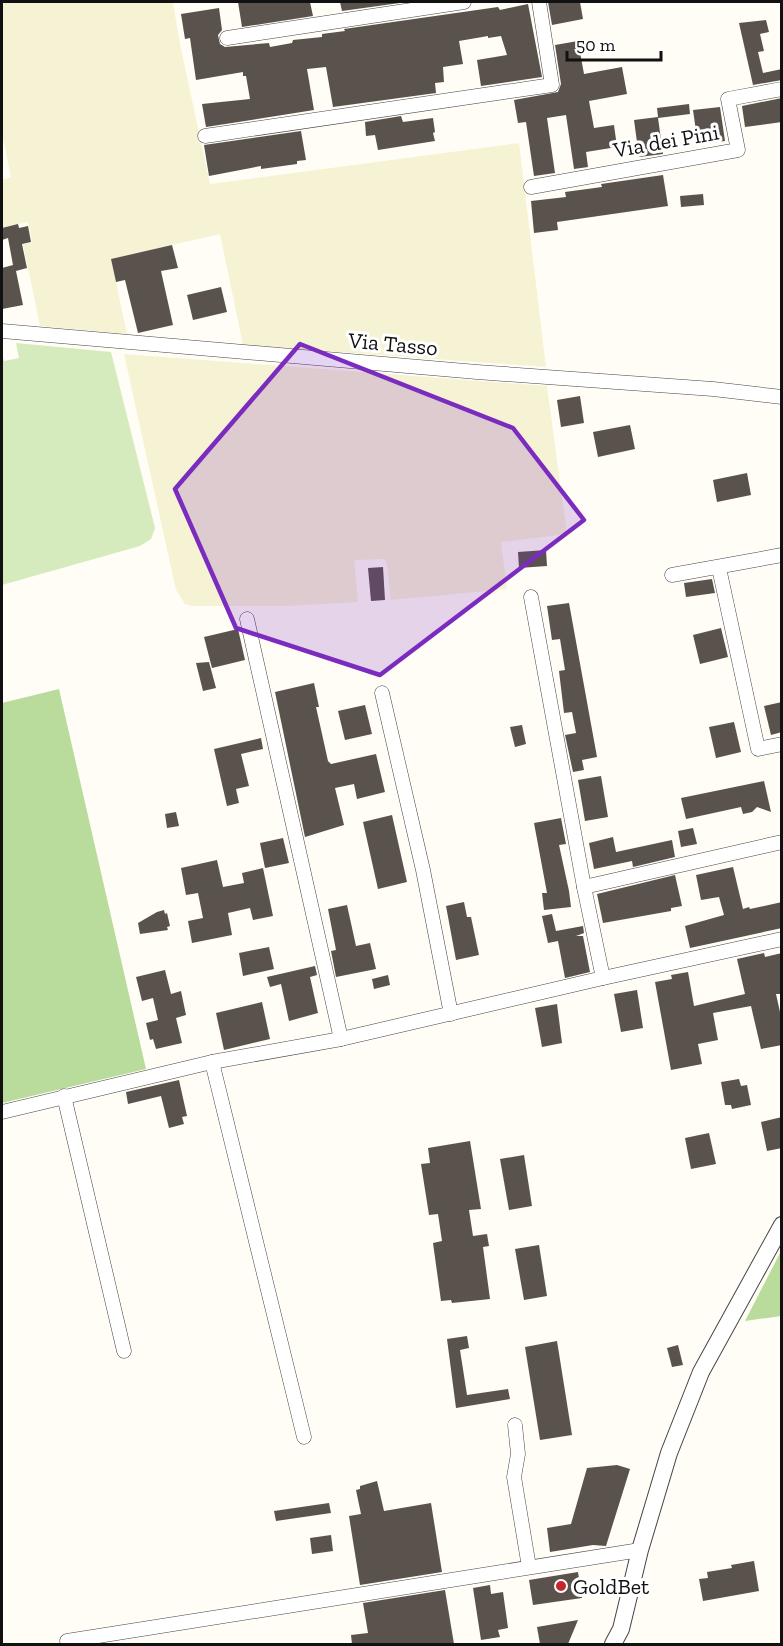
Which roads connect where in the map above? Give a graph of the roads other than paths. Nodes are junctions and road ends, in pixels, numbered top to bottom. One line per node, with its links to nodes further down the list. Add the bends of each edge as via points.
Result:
1 (464, 2): 3 (street)
2 (539, 2): 5 (street, via 552,85)
3 (227, 38)
4 (782, 89): 6 (street, Via dei Pini, via 728,99 738,150)
5 (205, 136)
6 (531, 187)
7 (2, 331): 8 (street, Via Tasso, via 713,389)
8 (782, 398)
9 (782, 555): 10 (street)
10 (719, 568): 11 (street); 15 (street, via 758,749)
11 (672, 575)
12 (531, 597): 17 (street)
13 (247, 619): 21 (street)
14 (382, 693): 20 (street)
15 (782, 744)
16 (782, 842): 17 (street)
17 (584, 887): 19 (street)
18 (782, 939): 19 (street)
19 (603, 978): 20 (street)
20 (451, 1014): 21 (street)
21 (341, 1039): 22 (street)
22 (212, 1062): 23 (street); 28 (street)
23 (63, 1096): 24 (street); 26 (street)
24 (2, 1112)
25 (782, 1225): 29 (street, via 701,1372 669,1454)
26 (124, 1351)
27 (515, 1425): 30 (street, via 518,1454 514,1477)
28 (304, 1437)
29 (640, 1550): 30 (street); 32 (street, via 621,1629)
30 (529, 1567): 31 (street)
31 (68, 1641)
32 (613, 1644)

